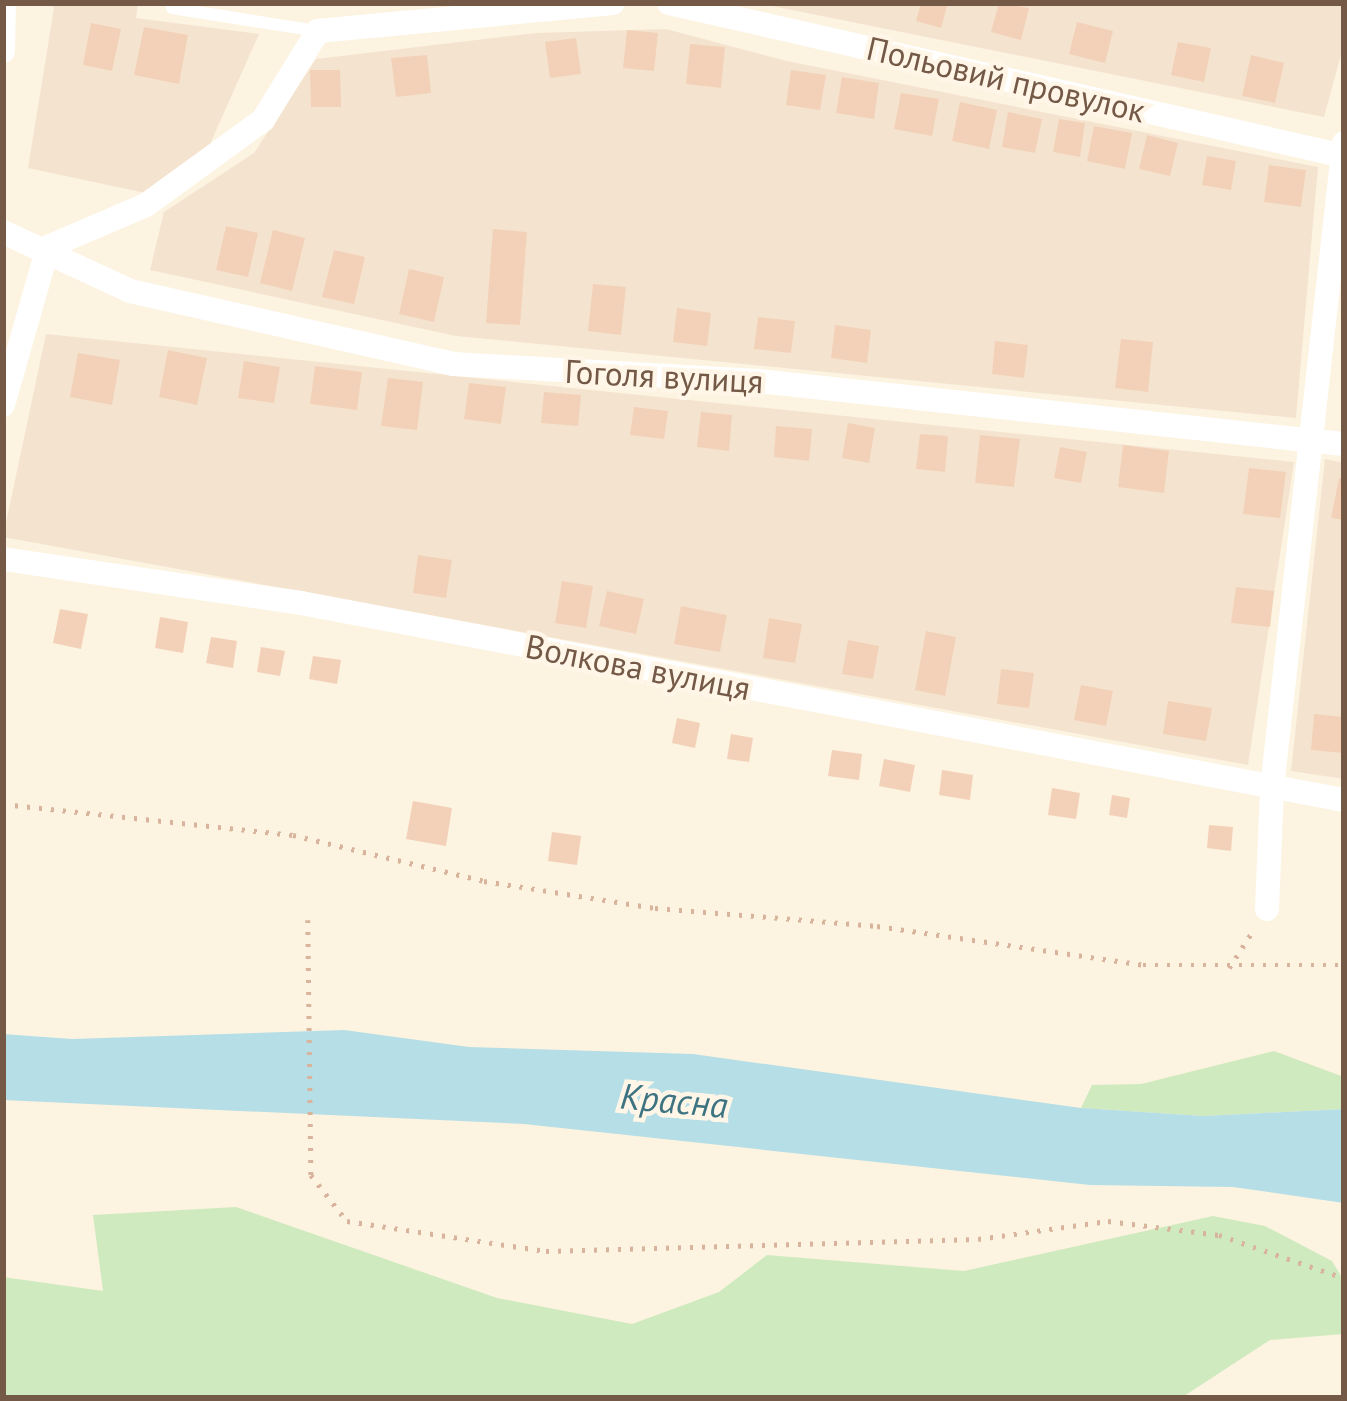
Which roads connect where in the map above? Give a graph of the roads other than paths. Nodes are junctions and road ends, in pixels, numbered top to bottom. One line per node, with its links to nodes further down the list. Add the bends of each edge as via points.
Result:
1 (4, 3): 6 (street)
2 (613, 3): 5 (street)
3 (668, 3): 7 (street, Польовий провулок)
4 (172, 8): 5 (lane)
5 (318, 31): 9 (street, via 262,120 146,205)
6 (3, 51)
7 (1343, 151): 11 (street)
8 (3, 232): 9 (street, Гоголя вулиця)
9 (48, 248): 10 (street); 11 (street, Гоголя вулиця, via 130,291 453,364 759,381)
10 (3, 405)
11 (1312, 437): 12 (street, Гоголя вулиця); 14 (street)
12 (1344, 444)
13 (3, 559): 14 (street, Волкова вулиця, via 301,602)
14 (1272, 788): 15 (street, Волкова вулиця); 16 (street)
15 (1344, 800)
16 (1267, 909)

